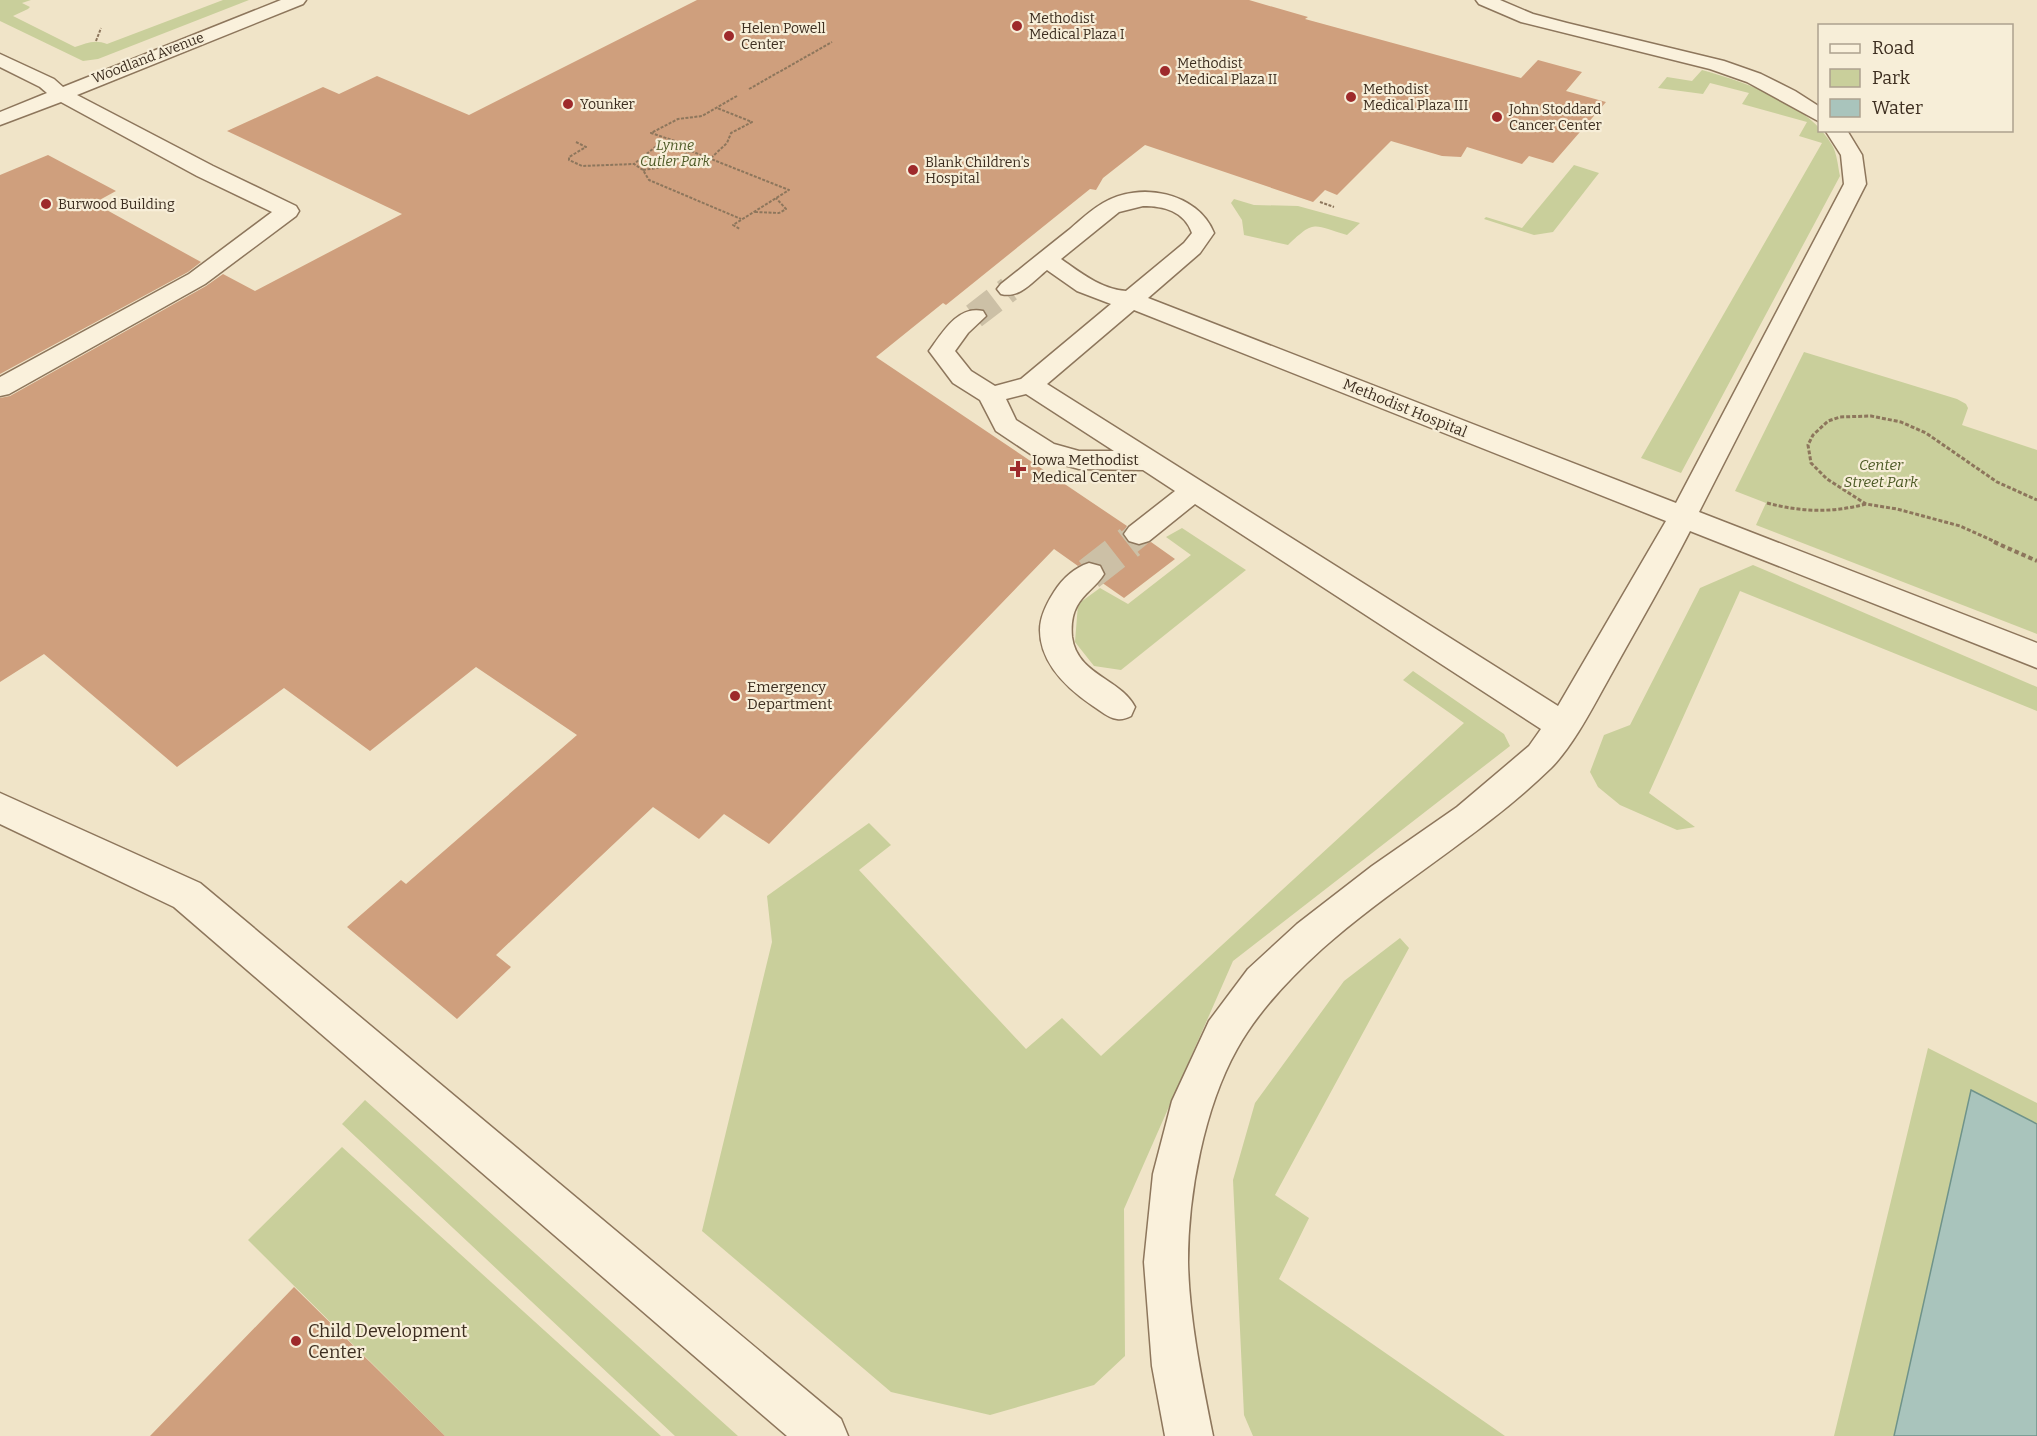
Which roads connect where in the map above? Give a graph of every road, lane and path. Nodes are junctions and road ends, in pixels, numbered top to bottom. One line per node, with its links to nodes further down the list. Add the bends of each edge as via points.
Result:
1 (297, 0): 6 (street, Woodland Avenue)
2 (1485, 0): 9 (street, via 1526,17 1705,63 1761,82)
3 (832, 42): 5 (path)
4 (0, 60): 6 (street)
5 (749, 89)
6 (59, 93): 10 (street, Woodland Avenue); 29 (street, via 288,211 197,279)
7 (737, 96): 8 (path)
8 (717, 108): 12 (path, via 702,116 678,119 651,133); 15 (path, via 752,122 731,133)
9 (1818, 114)
10 (0, 119)
11 (1837, 132): 36 (street, via 1856,164 1855,184)
12 (664, 140): 14 (path, via 682,142); 16 (path)
13 (576, 142): 16 (path, via 586,147 569,160 582,166)
14 (692, 151): 15 (path); 17 (path)
15 (711, 158): 18 (path, via 789,190)
16 (634, 164): 17 (path)
17 (643, 171): 22 (path, via 649,180)
18 (776, 198): 21 (path); 21 (path, via 786,208 779,213)
19 (1320, 202): 20 (path)
20 (1334, 207)
21 (754, 212): 22 (path)
22 (742, 220): 23 (path, via 733,225)
23 (740, 229)
24 (1047, 259): 25 (street); 26 (street, Methodist Hospital, via 1091,290 1110,299); 26 (street, via 1111,207 1123,202 1139,198 1185,209 1197,218 1203,233 1192,248)
25 (1009, 289)
26 (1129, 299): 28 (street); 36 (street, Methodist Hospital)
27 (974, 316): 30 (street, via 958,328 942,351 962,377)
28 (1030, 386): 30 (street); 31 (street)
29 (0, 388)
30 (992, 395): 31 (street, via 1005,425 1045,451 1079,460)
31 (1148, 460): 32 (street)
32 (1194, 490): 37 (street); 42 (street)
33 (2037, 500): 35 (path, via 2013,492 1926,433 1906,424 1884,417 1855,415 1833,419 1817,429 1808,445 1811,463 1827,479)
34 (1767, 503): 35 (path, via 1799,512 1840,512)
35 (1866, 504): 38 (path, via 1960,526)
36 (1681, 517): 40 (street, Methodist Hospital); 42 (street)
37 (1139, 534)
38 (2037, 561)
39 (1089, 574): 41 (street, via 1076,584 1058,609 1056,644 1072,671)
40 (2037, 656)
41 (1119, 707)
42 (1563, 726): 45 (street, via 1541,756 1469,818 1310,936 1262,982 1223,1035 1192,1101 1174,1174 1167,1251 1175,1366)
43 (0, 808): 44 (street, via 187,895)
44 (824, 1436)
45 (1189, 1436)

